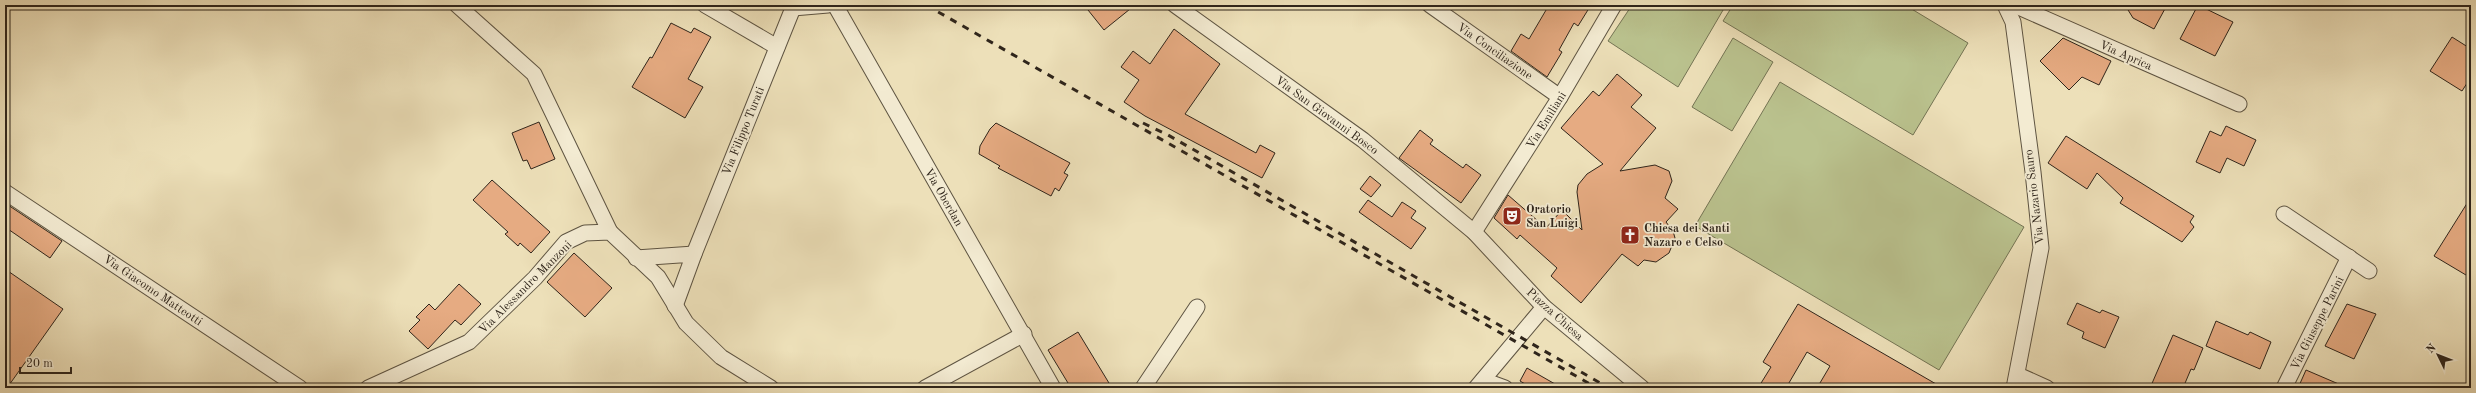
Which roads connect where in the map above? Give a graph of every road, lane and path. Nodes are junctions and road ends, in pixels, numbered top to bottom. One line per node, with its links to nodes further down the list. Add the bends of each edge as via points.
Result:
1 (457, 5): 16 (street, via 534,74)
2 (705, 5): 11 (street)
3 (828, 5): 10 (street, Via Filippo Turati)
4 (835, 5): 25 (street, Via Oberdan)
5 (1175, 5): 17 (street, Via San Giovanni Bosco, via 1363,140)
6 (1430, 5): 12 (street, Via Conciliazione)
7 (1614, 5): 12 (street, Via Emiliani)
8 (2005, 5): 26 (street, Via Nazario Sauro, via 2013,22 2041,248)
9 (2014, 5): 13 (street, Via Aprica)
10 (793, 7): 11 (street, Via Filippo Turati)
11 (777, 47): 18 (street, Via Filippo Turati)
12 (1560, 97): 17 (street, Via Emiliani)
13 (2239, 104)
14 (5, 192): 28 (street, Via Giacomo Matteotti)
15 (2284, 214): 19 (street)
16 (610, 232): 20 (street); 29 (street, Via Alessandro Manzoni, via 585,232 566,242 535,278 469,342)
17 (1474, 232): 23 (street, Piazza Chiesa)
18 (694, 254): 20 (street); 22 (street, Via Filippo Turati)
19 (2349, 257): 21 (street); 37 (street, Via Giuseppe Parini)
20 (636, 258): 22 (street, via 658,277)
21 (2369, 271)
22 (675, 306): 30 (street, via 686,323 721,357)
23 (1544, 307): 27 (street); 35 (street, Piazza Chiesa)
24 (1197, 308): 33 (street)
25 (1024, 334): 31 (street); 32 (street, Via Oberdan)
26 (2016, 381): 36 (street)
27 (1479, 384): 34 (street)
28 (300, 388)
29 (368, 388)
30 (771, 388)
31 (925, 388)
32 (1053, 388)
33 (1143, 388)
34 (1505, 388)
35 (1642, 388)
36 (2047, 388)
37 (2284, 388)

